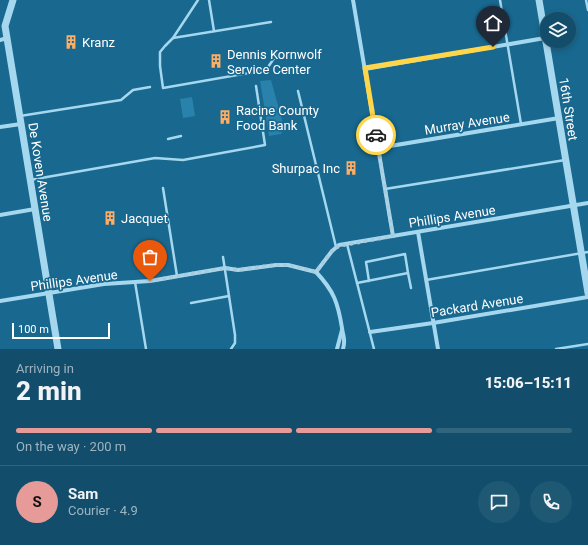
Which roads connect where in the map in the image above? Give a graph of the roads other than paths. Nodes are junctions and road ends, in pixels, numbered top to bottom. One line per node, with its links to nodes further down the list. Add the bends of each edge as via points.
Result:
1 (13, 0): 13 (street, De Koven Avenue)
2 (198, 0): 12 (lane)
3 (209, 0): 11 (lane)
4 (353, 0): 18 (street)
5 (500, 0): 15 (lane)
6 (539, 0): 9 (street, 16th Street)
7 (586, 0): 8 (lane)
8 (588, 10)
9 (541, 12)
10 (271, 22): 11 (lane)
11 (214, 31): 12 (lane)
12 (173, 38): 17 (lane, via 160,52 163,88 266,70)
13 (3, 39): 22 (street, De Koven Avenue)
14 (540, 39): 15 (street)
15 (508, 45): 18 (street); 25 (lane)
16 (548, 48): 23 (street, 16th Street)
17 (278, 54)
18 (365, 68): 29 (street)
19 (256, 86): 31 (lane, via 265,145 182,160 155,158)
20 (150, 87): 22 (lane, via 133,90 121,100)
21 (298, 91): 41 (lane)
22 (19, 116): 24 (street, De Koven Avenue)
23 (559, 118): 25 (street, Murray Avenue); 30 (street, 16th Street)
24 (21, 124): 26 (street); 31 (street, De Koven Avenue)
25 (521, 124): 29 (street, Murray Avenue)
26 (0, 127)
27 (181, 136): 28 (lane)
28 (168, 139)
29 (378, 148): 33 (street)
30 (566, 160): 33 (lane); 35 (street, 16th Street)
31 (30, 180): 36 (street, De Koven Avenue)
32 (163, 188): 48 (lane)
33 (385, 189): 39 (street)
34 (588, 203): 35 (street, Phillips Avenue)
35 (574, 206): 38 (street, Phillips Avenue); 42 (street, 16th Street)
36 (35, 209): 37 (street); 54 (street, De Koven Avenue)
37 (0, 215)
38 (418, 232): 39 (street, Phillips Avenue); 49 (street)
39 (393, 236): 40 (street, Phillips Avenue)
40 (347, 244): 41 (street, Phillips Avenue); 52 (lane)
41 (336, 247): 46 (street)
42 (585, 253): 44 (street, 16th Street); 49 (lane)
43 (223, 257): 45 (lane)
44 (586, 264): 55 (street, 16th Street)
45 (225, 268): 46 (street, Phillips Avenue, via 238,270 288,265); 48 (street, Phillips Avenue); 56 (lane)
46 (316, 272): 61 (street, via 325,282 338,306)
47 (408, 273): 50 (lane); 50 (lane, via 405,254 366,262); 53 (lane)
48 (177, 277): 51 (street, Phillips Avenue)
49 (426, 280): 60 (street)
50 (370, 281): 52 (lane)
51 (135, 282): 54 (street, Phillips Avenue); 65 (lane)
52 (357, 283): 62 (lane)
53 (411, 288)
54 (49, 293): 58 (street, Phillips Avenue); 64 (street, De Koven Avenue)
55 (588, 293)
56 (229, 296): 59 (lane); 66 (lane, via 235,335 235,343)
57 (588, 297): 60 (street, Packard Avenue)
58 (0, 301)
59 (191, 303)
60 (433, 323): 62 (street, Packard Avenue); 70 (street)
61 (342, 329): 67 (street); 68 (street, via 345,338)
62 (370, 332): 69 (lane)
63 (588, 344): 71 (lane)
64 (58, 349)
65 (146, 349)
66 (231, 349)
67 (337, 349)
68 (343, 349)
69 (374, 349)
70 (438, 349)
71 (556, 349)

